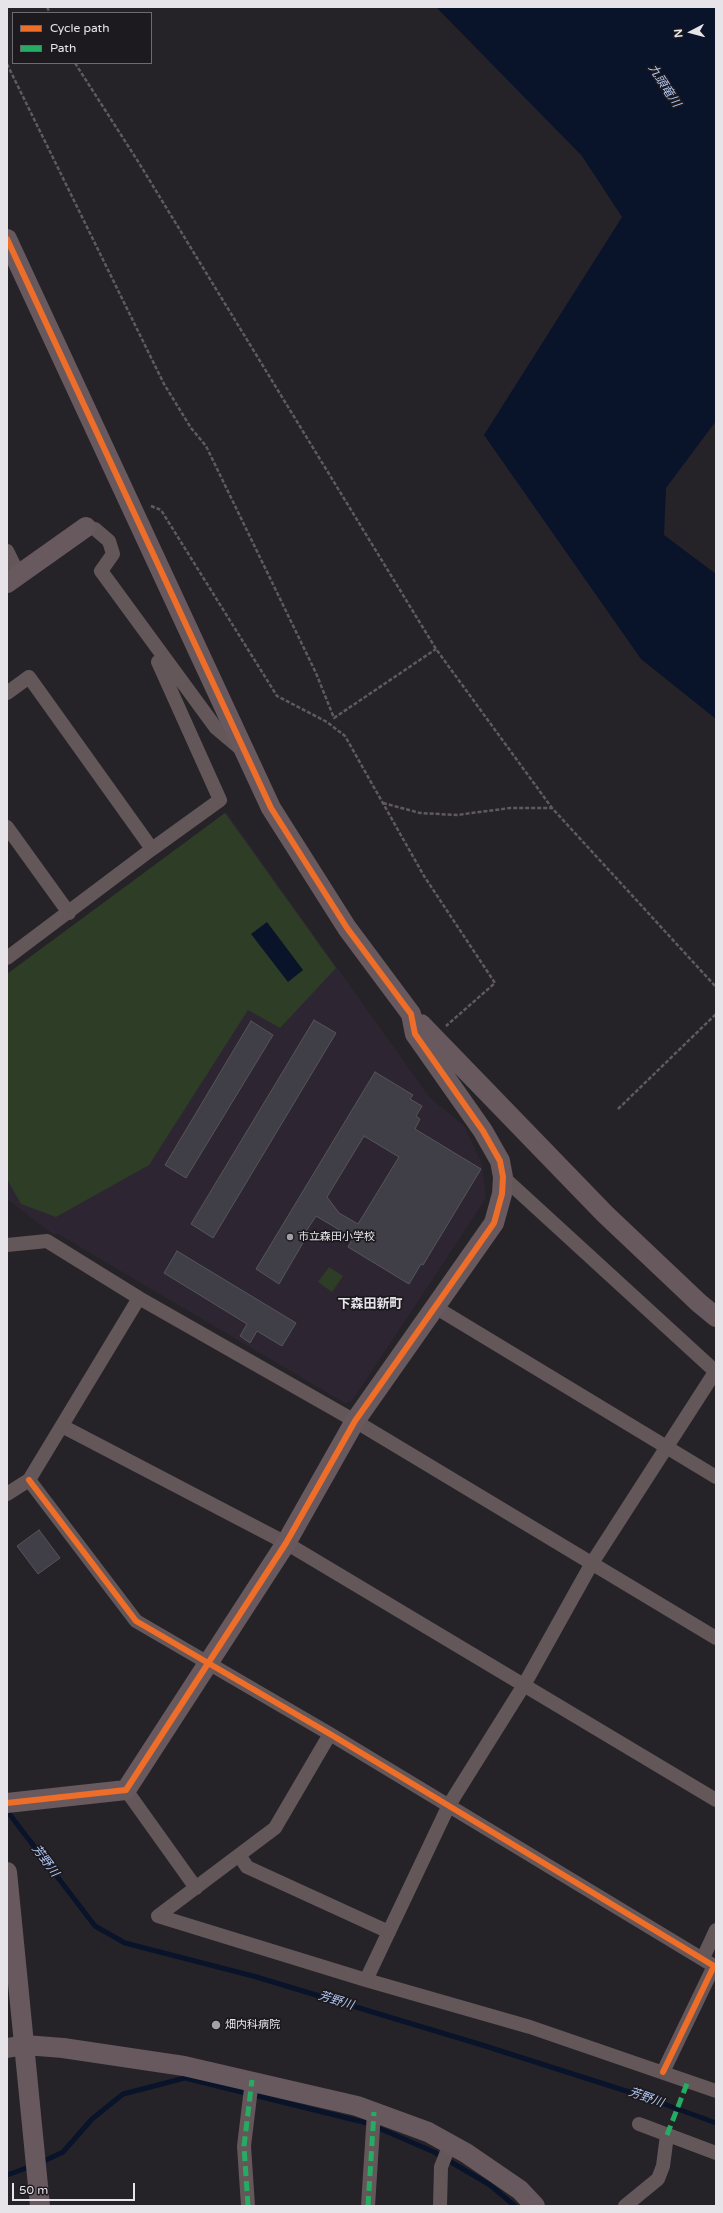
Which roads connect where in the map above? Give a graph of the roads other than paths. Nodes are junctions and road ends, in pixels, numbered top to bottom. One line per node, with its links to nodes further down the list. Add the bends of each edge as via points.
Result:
1 (8, 242): 7 (street)
2 (86, 527): 4 (street); 5 (street, via 95,529 109,541 113,554 101,571)
3 (7, 551): 4 (street)
4 (13, 579)
5 (145, 633): 7 (street, via 216,728); 9 (street, via 220,800)
6 (7, 693): 9 (street, via 29,677)
7 (244, 752): 12 (street, via 271,808 305,864 347,928)
8 (7, 827): 10 (street)
9 (152, 849): 10 (street)
10 (68, 913): 11 (street)
11 (7, 958)
12 (411, 1014): 13 (street, via 415,1034 483,1131 500,1161); 17 (street, via 605,1214)
13 (503, 1177): 16 (street, via 502,1194 494,1223); 18 (street)
14 (7, 1245): 15 (street, via 47,1241)
15 (139, 1298): 19 (street); 20 (street)
16 (435, 1307): 19 (street); 21 (street)
17 (716, 1317)
18 (715, 1372): 21 (street)
19 (355, 1421): 25 (street); 26 (street)
20 (62, 1426): 23 (street); 25 (street)
21 (666, 1447): 22 (street); 26 (street)
22 (716, 1477)
23 (29, 1480): 24 (street); 28 (street, via 136,1621)
24 (7, 1494)
25 (286, 1543): 28 (street); 29 (street)
26 (592, 1563): 27 (street); 29 (street)
27 (716, 1638)
28 (208, 1663): 30 (street); 31 (street)
29 (524, 1685): 32 (street); 34 (street)
30 (330, 1734): 34 (street); 35 (street, via 274,1828)
31 (126, 1790): 33 (street); 37 (street)
32 (716, 1800)
33 (7, 1803)
34 (450, 1805): 39 (street); 40 (street)
35 (239, 1855): 37 (street); 39 (street, via 247,1867)
36 (7, 1883): 42 (street)
37 (196, 1888): 41 (street, via 158,1916)
38 (716, 1930): 40 (street)
39 (389, 1932): 41 (street)
40 (704, 1958): 43 (street, via 714,1966)
41 (366, 1980): 43 (street, via 530,2027)
42 (16, 2046): 44 (street, via 62,2048 184,2066); 51 (street)
43 (663, 2072): 45 (street)
44 (252, 2080): 46 (street); 52 (street, via 244,2146)
45 (716, 2091)
46 (374, 2112): 49 (street, via 428,2132); 53 (street)
47 (639, 2124): 48 (street)
48 (666, 2135): 50 (street); 56 (street, via 663,2166 658,2179)
49 (450, 2144): 54 (street, via 441,2167); 55 (street, via 520,2190)
50 (716, 2153)
51 (40, 2206)
52 (248, 2206)
53 (368, 2206)
54 (440, 2206)
55 (535, 2206)
56 (625, 2206)

